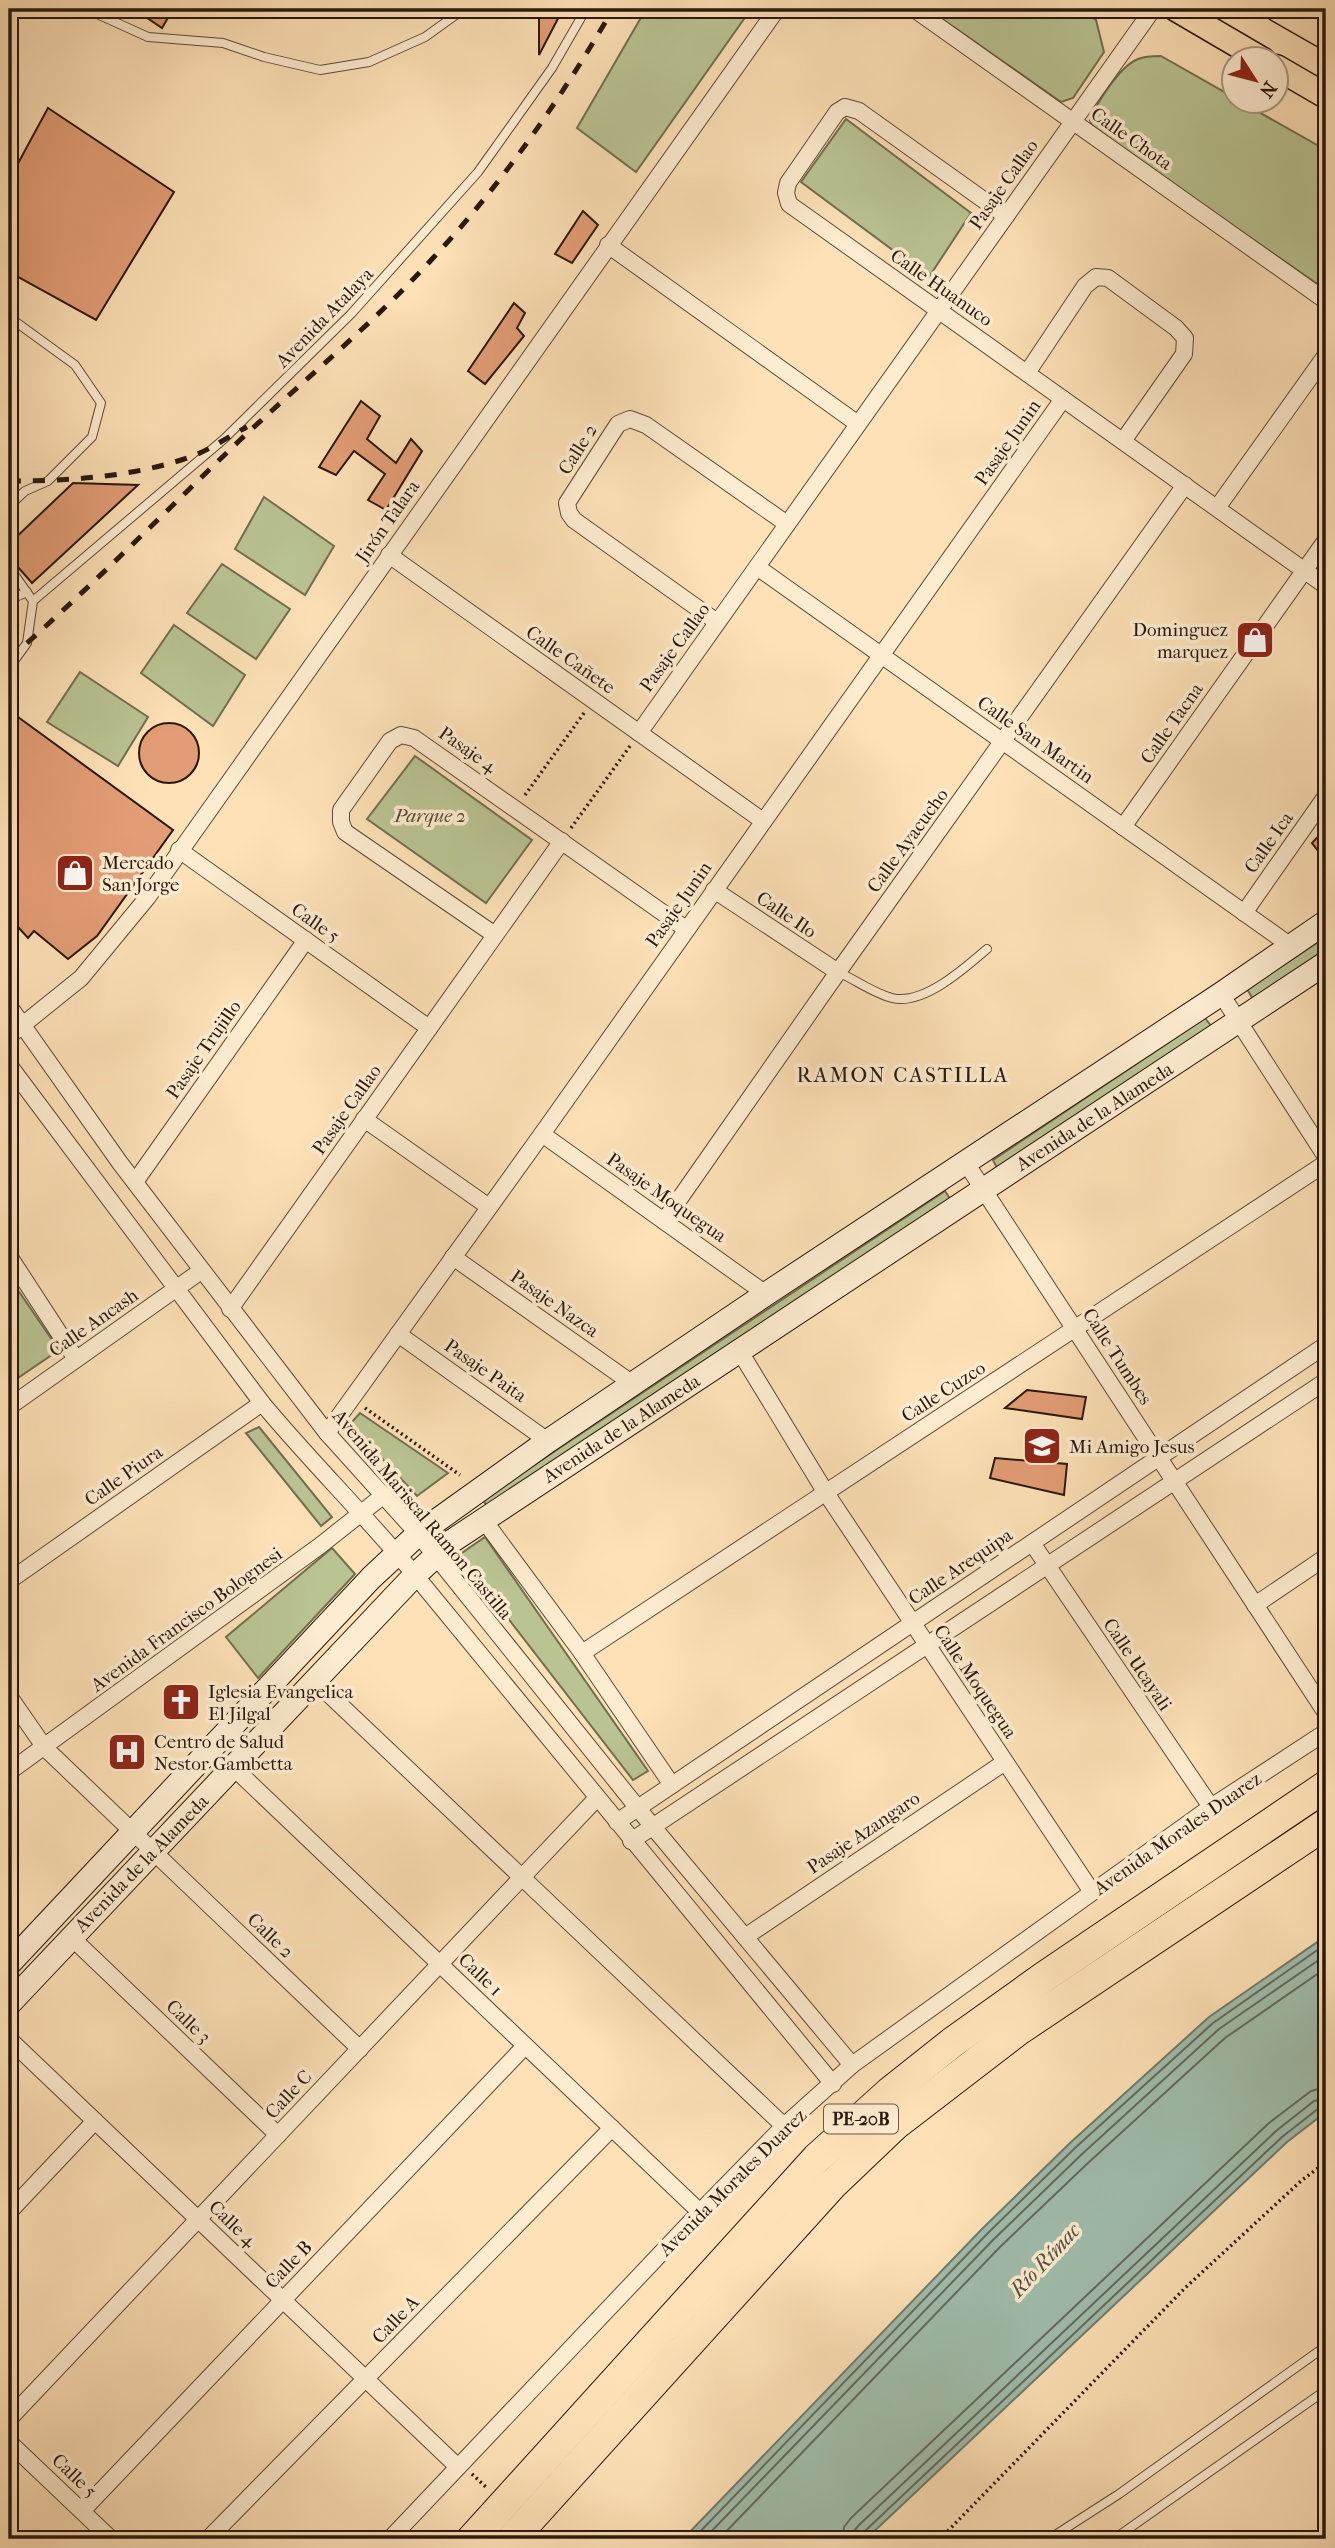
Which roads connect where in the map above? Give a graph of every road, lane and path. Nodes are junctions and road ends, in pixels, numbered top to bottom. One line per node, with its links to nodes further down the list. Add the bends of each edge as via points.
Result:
1 (464, 9): 8 (lane, via 425,37 369,62 320,70 223,43 148,37)
2 (586, 9): 36 (lane, Avenida Atalaya, via 552,68 478,172 351,314 224,439)
3 (777, 9): 15 (street, Jirón Talara)
4 (914, 9): 13 (street, Calle Chota)
5 (1153, 9): 13 (street, Pasaje Callao)
6 (1176, 9): 10 (main road)
7 (1277, 9): 9 (main road)
8 (95, 13)
9 (1326, 37)
10 (1239, 46)
11 (1290, 74): 12 (main road)
12 (1326, 96)
13 (1073, 122): 14 (street, Pasaje Callao); 16 (street, Calle Chota)
14 (1006, 216): 17 (street, Pasaje Callao); 17 (street, Calle Huanuco, via 859,111 845,107 837,112 788,183 789,204)
15 (608, 246): 22 (street); 29 (street, Jirón Talara)
16 (1326, 301)
17 (939, 310): 20 (street, Calle Huanuco); 22 (street, Pasaje Callao)
18 (9, 317): 25 (lane, via 75,365 101,403 92,437 48,481 25,491)
19 (1326, 355): 26 (street)
20 (1027, 373): 21 (street, Calle Huanuco); 23 (street, via 1085,286 1096,277 1108,278 1185,338 1184,354)
21 (1063, 399): 23 (street, Calle Huanuco); 38 (street, Pasaje Junin)
22 (858, 424): 27 (street, Pasaje Callao)
23 (1123, 441): 24 (street, Calle Huanuco)
24 (1185, 485): 26 (street, Calle Huanuco); 42 (street, Calle Ayacucho)
25 (9, 506)
26 (1217, 508): 32 (street, Calle Huanuco)
27 (787, 524): 31 (street, Pasaje Callao); 37 (street, Calle 2, via 646,425 629,419 618,424 568,503 569,513)
28 (1326, 540): 32 (street, Calle Tacna)
29 (388, 555): 40 (street, Calle Cañete); 48 (street, Jirón Talara)
30 (9, 567): 34 (lane)
31 (757, 567): 37 (street, Pasaje Callao); 38 (street, Calle San Martin)
32 (1305, 570): 33 (street, Calle Huanuco); 46 (street, Calle Tacna)
33 (1326, 586)
34 (27, 592): 35 (lane); 36 (lane)
35 (9, 600)
36 (33, 601): 39 (lane, via 27,643)
37 (717, 622): 41 (street, Pasaje Callao)
38 (882, 656): 42 (street, Calle San Martin); 45 (street, Pasaje Junin)
39 (9, 668)
40 (593, 700): 41 (street, Calle Cañete); 44 (path)
41 (639, 733): 45 (street, Calle Cañete); 47 (path)
42 (1003, 742): 46 (street, Calle San Martin); 58 (street, Calle Ayacucho)
43 (1326, 796): 50 (street, Calle Ica)
44 (516, 808): 47 (street, Pasaje 4); 53 (street, Pasaje 4, via 414,738 401,735 390,741 341,810 345,832)
45 (763, 821): 49 (street, Pasaje Junin)
46 (1123, 827): 50 (street, Calle San Martin)
47 (562, 841): 52 (street, Pasaje 4); 53 (street, Pasaje Callao)
48 (179, 850): 54 (street, Calle 5); 63 (street, Jirón Talara, via 147,898 81,978)
49 (714, 890): 52 (street, Pasaje Junin); 58 (street, Calle Ilo)
50 (1244, 913): 55 (street, Calle San Martin)
51 (1326, 922): 55 (street, Avenida de la Alameda)
52 (686, 929): 66 (street, Pasaje Junin)
53 (495, 935): 62 (street, Pasaje Callao)
54 (306, 940): 62 (street, Calle 5); 70 (street, Pasaje Trujillo)
55 (1291, 946): 59 (street, Avenida de la Alameda)
56 (987, 949): 58 (lane, via 950,980 911,998 894,999)
57 (1326, 963): 61 (street, Avenida de la Alameda)
58 (838, 972): 73 (street, Calle Ayacucho)
59 (1221, 994): 61 (street); 68 (street, Avenida de la Alameda)
60 (9, 1006): 63 (street, Avenida Mariscal Ramon Castilla)
61 (1238, 1021): 67 (street); 71 (street, Avenida de la Alameda)
62 (429, 1028): 65 (street, Pasaje Callao)
63 (15, 1031): 70 (street, Avenida Mariscal Ramon Castilla)
64 (9, 1065): 77 (street)
65 (364, 1119): 72 (street); 79 (street, Pasaje Callao)
66 (542, 1134): 72 (street, Pasaje Junin); 73 (street, Pasaje Moquegua)
67 (1326, 1157)
68 (966, 1163): 71 (street, Calle Tumbes); 78 (street, Avenida de la Alameda)
69 (1326, 1163): 80 (street, Calle Cuzco)
70 (135, 1182): 76 (street, Avenida Mariscal Ramon Castilla)
71 (983, 1189): 80 (street, Calle Tumbes); 83 (street, Avenida de la Alameda)
72 (489, 1207): 75 (street, Pasaje Junin)
73 (664, 1221): 78 (street, Pasaje Moquegua)
74 (9, 1256): 84 (street)
75 (453, 1256): 81 (street, Pasaje Junin); 86 (street, Pasaje Nazca)
76 (201, 1271): 77 (street, Calle Ancash); 79 (street, Avenida Mariscal Ramon Castilla)
77 (175, 1289): 84 (street, Calle Ancash); 88 (street)
78 (766, 1294): 86 (street, Avenida de la Alameda)
79 (230, 1309): 90 (street, Avenida Mariscal Ramon Castilla)
80 (1075, 1329): 92 (street, Calle Tumbes); 95 (street, Calle Cuzco)
81 (398, 1334): 87 (street, Pasaje Junin); 91 (street, Pasaje Paita)
82 (1326, 1345): 92 (street, Calle Arequipa)
83 (739, 1350): 95 (street, Calle Moquegua); 98 (street, Avenida de la Alameda)
84 (76, 1359): 89 (street, Calle Ancash)
85 (1326, 1381): 94 (street)
86 (633, 1384): 91 (street, Avenida de la Alameda)
87 (352, 1399): 90 (street, Pasaje Junin); 93 (path)
88 (262, 1404): 97 (street); 106 (street, Calle Piura)
89 (9, 1407)
90 (327, 1433): 96 (street, Avenida Mariscal Ramon Castilla)
91 (548, 1441): 99 (street, Avenida de la Alameda)
92 (1159, 1457): 94 (street, Calle Tumbes); 100 (street, Calle Arequipa)
93 (460, 1475)
94 (1175, 1482): 104 (street); 107 (street, Calle Tumbes)
95 (826, 1493): 108 (street, Calle Moquegua); 110 (street, Calle Cuzco)
96 (384, 1495): 97 (street, Avenida Francisco Bolognesi); 99 (street, Avenida Mariscal Ramon Castilla)
97 (363, 1514): 101 (street); 115 (street, Avenida Francisco Bolognesi)
98 (483, 1519): 102 (street, Avenida de la Alameda); 110 (street)
99 (418, 1534): 101 (street, Avenida de la Alameda); 102 (street, Avenida Mariscal Ramon Castilla)
100 (1032, 1543): 104 (street, Calle Ucayali); 108 (street, Calle Arequipa)
101 (397, 1552): 105 (street); 127 (street, Avenida de la Alameda)
102 (435, 1556): 105 (street, Avenida de la Alameda); 123 (street, Avenida Mariscal Ramon Castilla)
103 (1326, 1557): 107 (street)
104 (1047, 1566): 109 (street); 122 (street, Calle Ucayali)
105 (415, 1574): 111 (street, Avenida de la Alameda); 121 (street)
106 (9, 1581)
107 (1255, 1605): 113 (street, Calle Tumbes)
108 (913, 1623): 109 (street, Calle Moquegua); 119 (street, Calle Arequipa)
109 (927, 1645): 116 (street, Calle Moquegua); 126 (street)
110 (582, 1653): 119 (street)
111 (315, 1681): 117 (street, Avenida de la Alameda); 130 (street)
112 (9, 1696): 115 (street, Calle 2)
113 (1326, 1713)
114 (1326, 1732): 122 (street, Avenida Morales Duarez)
115 (45, 1748): 118 (street, Avenida Francisco Bolognesi); 127 (street, Calle 2)
116 (1005, 1762): 131 (street, Calle Moquegua); 133 (street, Pasaje Azangaro)
117 (233, 1767): 129 (street, Avenida de la Alameda); 135 (street, Calle 1)
118 (9, 1772)
119 (672, 1785): 123 (street, Calle Arequipa)
120 (1326, 1786): 157 (highway, PE-20B, via 1044,1977 890,2092 817,2158)
121 (597, 1798): 124 (street); 130 (street, Calle C)
122 (1211, 1807): 131 (street, Avenida Morales Duarez)
123 (638, 1808): 124 (street, Calle Arequipa); 126 (street, Avenida Mariscal Ramon Castilla)
124 (617, 1822): 128 (street)
125 (1326, 1824): 163 (highway, PE-20B, via 1017,2031 896,2124 832,2185)
126 (653, 1826): 128 (street); 133 (street, Avenida Mariscal Ramon Castilla)
127 (131, 1832): 129 (street, Calle 2); 134 (street, Avenida de la Alameda)
128 (632, 1841): 141 (street)
129 (153, 1852): 132 (street, Avenida de la Alameda); 139 (street, Calle 2)
130 (522, 1878): 135 (street, Calle C); 143 (street)
131 (1091, 1892): 140 (street, Avenida Morales Duarez)
132 (71, 1937): 136 (street, Avenida de la Alameda); 145 (street, Calle 3)
133 (745, 1937): 140 (street, Avenida Mariscal Ramon Castilla)
134 (9, 1964)
135 (440, 1964): 138 (street, Calle 1); 139 (street, Calle C)
136 (9, 2004)
137 (9, 2039): 142 (street, Calle 4)
138 (525, 2046): 144 (street, Calle 1); 150 (street, Calle B)
139 (360, 2049): 145 (street, Calle C)
140 (852, 2065): 141 (street, Avenida Morales Duarez)
141 (833, 2084): 143 (street, Avenida Morales Duarez)
142 (95, 2121): 147 (street); 149 (street, Calle 4)
143 (784, 2126): 148 (street, Avenida Morales Duarez)
144 (612, 2128): 148 (street, Calle 1); 152 (street, Calle A)
145 (278, 2135): 149 (street, Calle C)
146 (1326, 2162): 164 (path, via 1185,2288)
147 (9, 2212)
148 (701, 2212): 156 (street, Avenida Morales Duarez)
149 (198, 2219): 150 (street, Calle 4); 154 (street, Calle C)
150 (283, 2300): 152 (street, Calle 4); 158 (street, Calle B)
151 (1326, 2346): 165 (lane)
152 (365, 2379): 156 (street, Calle 4); 160 (street, Calle A)
153 (1326, 2390): 166 (lane)
154 (9, 2419)
155 (9, 2442): 158 (street, Calle 5)
156 (460, 2466): 157 (path); 161 (street, Avenida Morales Duarez)
157 (504, 2504): 162 (highway, PE-20B)
158 (82, 2511): 159 (street, Calle 5)
159 (111, 2539)
160 (208, 2539)
161 (390, 2539)
162 (472, 2539)
163 (512, 2539)
164 (940, 2539)
165 (1049, 2539)
166 (1114, 2539)

